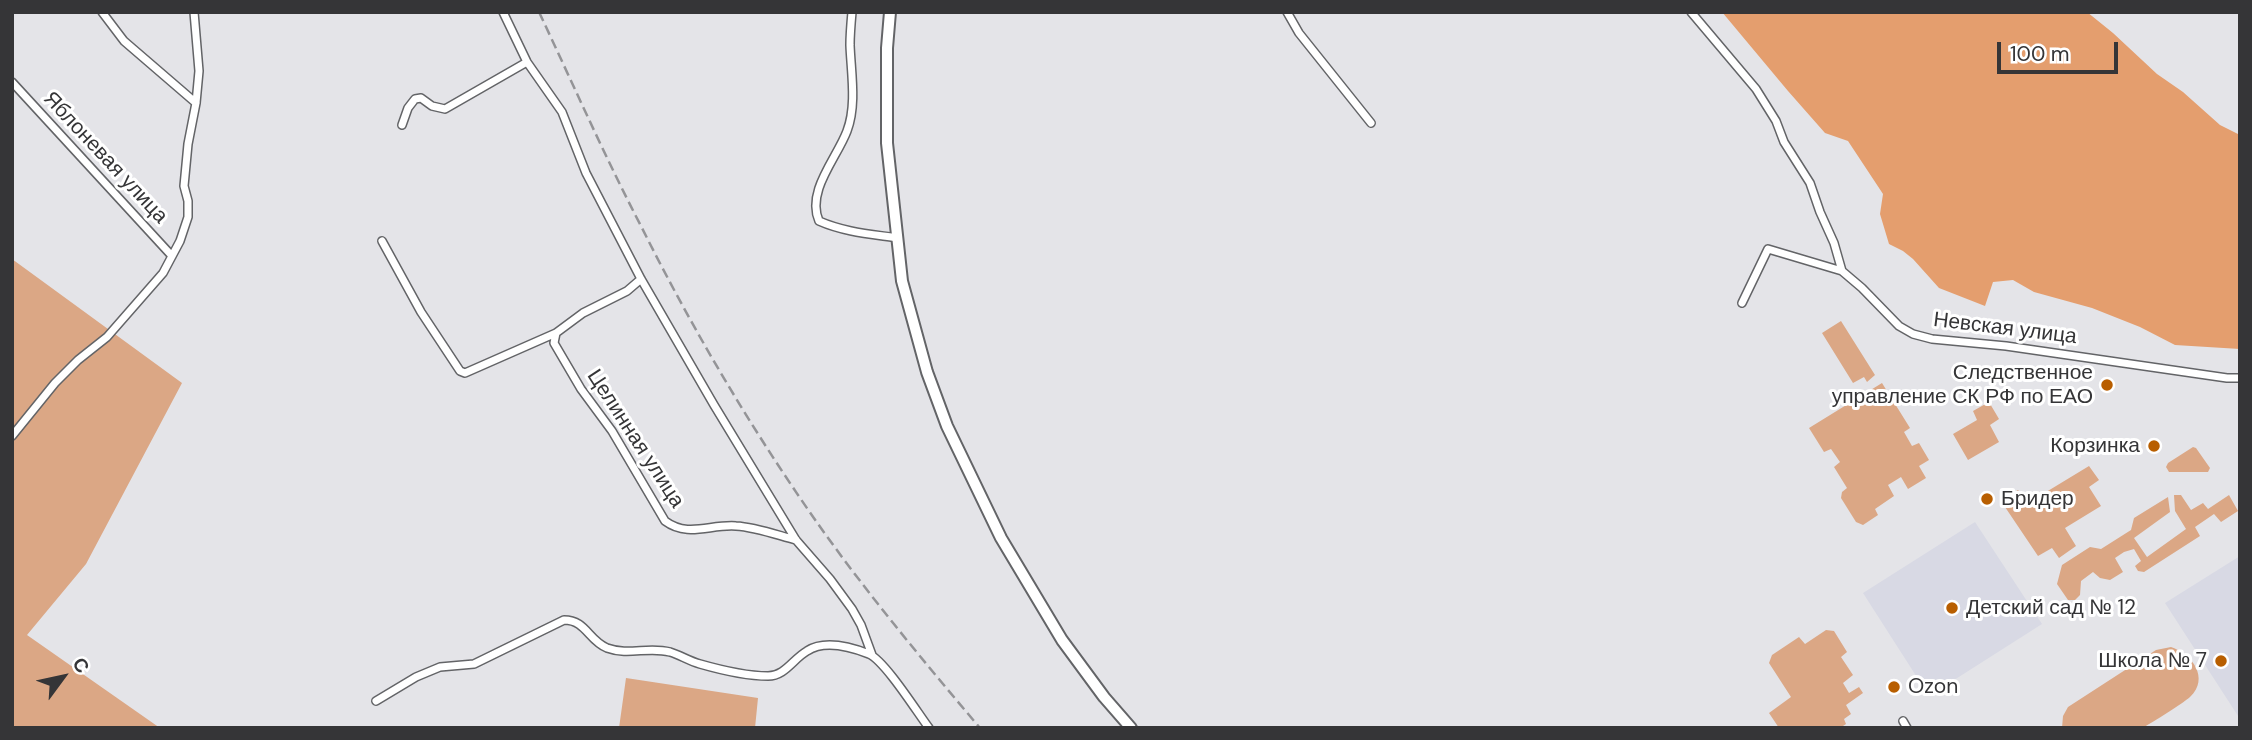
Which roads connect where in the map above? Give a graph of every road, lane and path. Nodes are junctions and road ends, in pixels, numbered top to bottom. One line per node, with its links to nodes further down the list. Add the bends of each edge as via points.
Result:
1 (102, 12): 10 (street, via 124,41)
2 (194, 12): 10 (street, via 199,71)
3 (503, 12): 8 (street)
4 (852, 12): 13 (street, via 852,100 847,131 814,211 818,221 831,226)
5 (890, 12): 13 (main road, via 887,143)
6 (1287, 12): 11 (street)
7 (1691, 12): 16 (street, via 1756,89 1776,121 1810,183)
8 (527, 62): 12 (street, via 445,109 415,99); 17 (street, via 562,112 586,173)
9 (12, 82): 15 (street, Яблоневая улица)
10 (196, 103): 15 (street, via 184,186 188,217)
11 (1371, 123)
12 (402, 125)
13 (897, 238): 26 (main road, via 902,281 947,426 1001,538 1062,640)
14 (382, 241): 19 (street, via 460,371 472,372)
15 (172, 256): 21 (street, via 163,273 107,337 55,383)
16 (1842, 271): 18 (street, Невская улица, via 1768,249); 20 (street, Невская улица, via 1899,326 1931,339)
17 (641, 279): 19 (street); 22 (street)
18 (1742, 303)
19 (556, 332): 22 (street, Целинная улица, via 554,343 665,521 691,531 735,526)
20 (2240, 378)
21 (12, 436)
22 (796, 540): 23 (street, via 852,609)
23 (872, 655): 24 (street, via 821,645 782,673 771,677 743,674 652,649 622,653 593,640 575,621 564,621 474,664 440,667 416,677); 25 (street)
24 (376, 701)
25 (929, 728)
26 (1131, 728)

